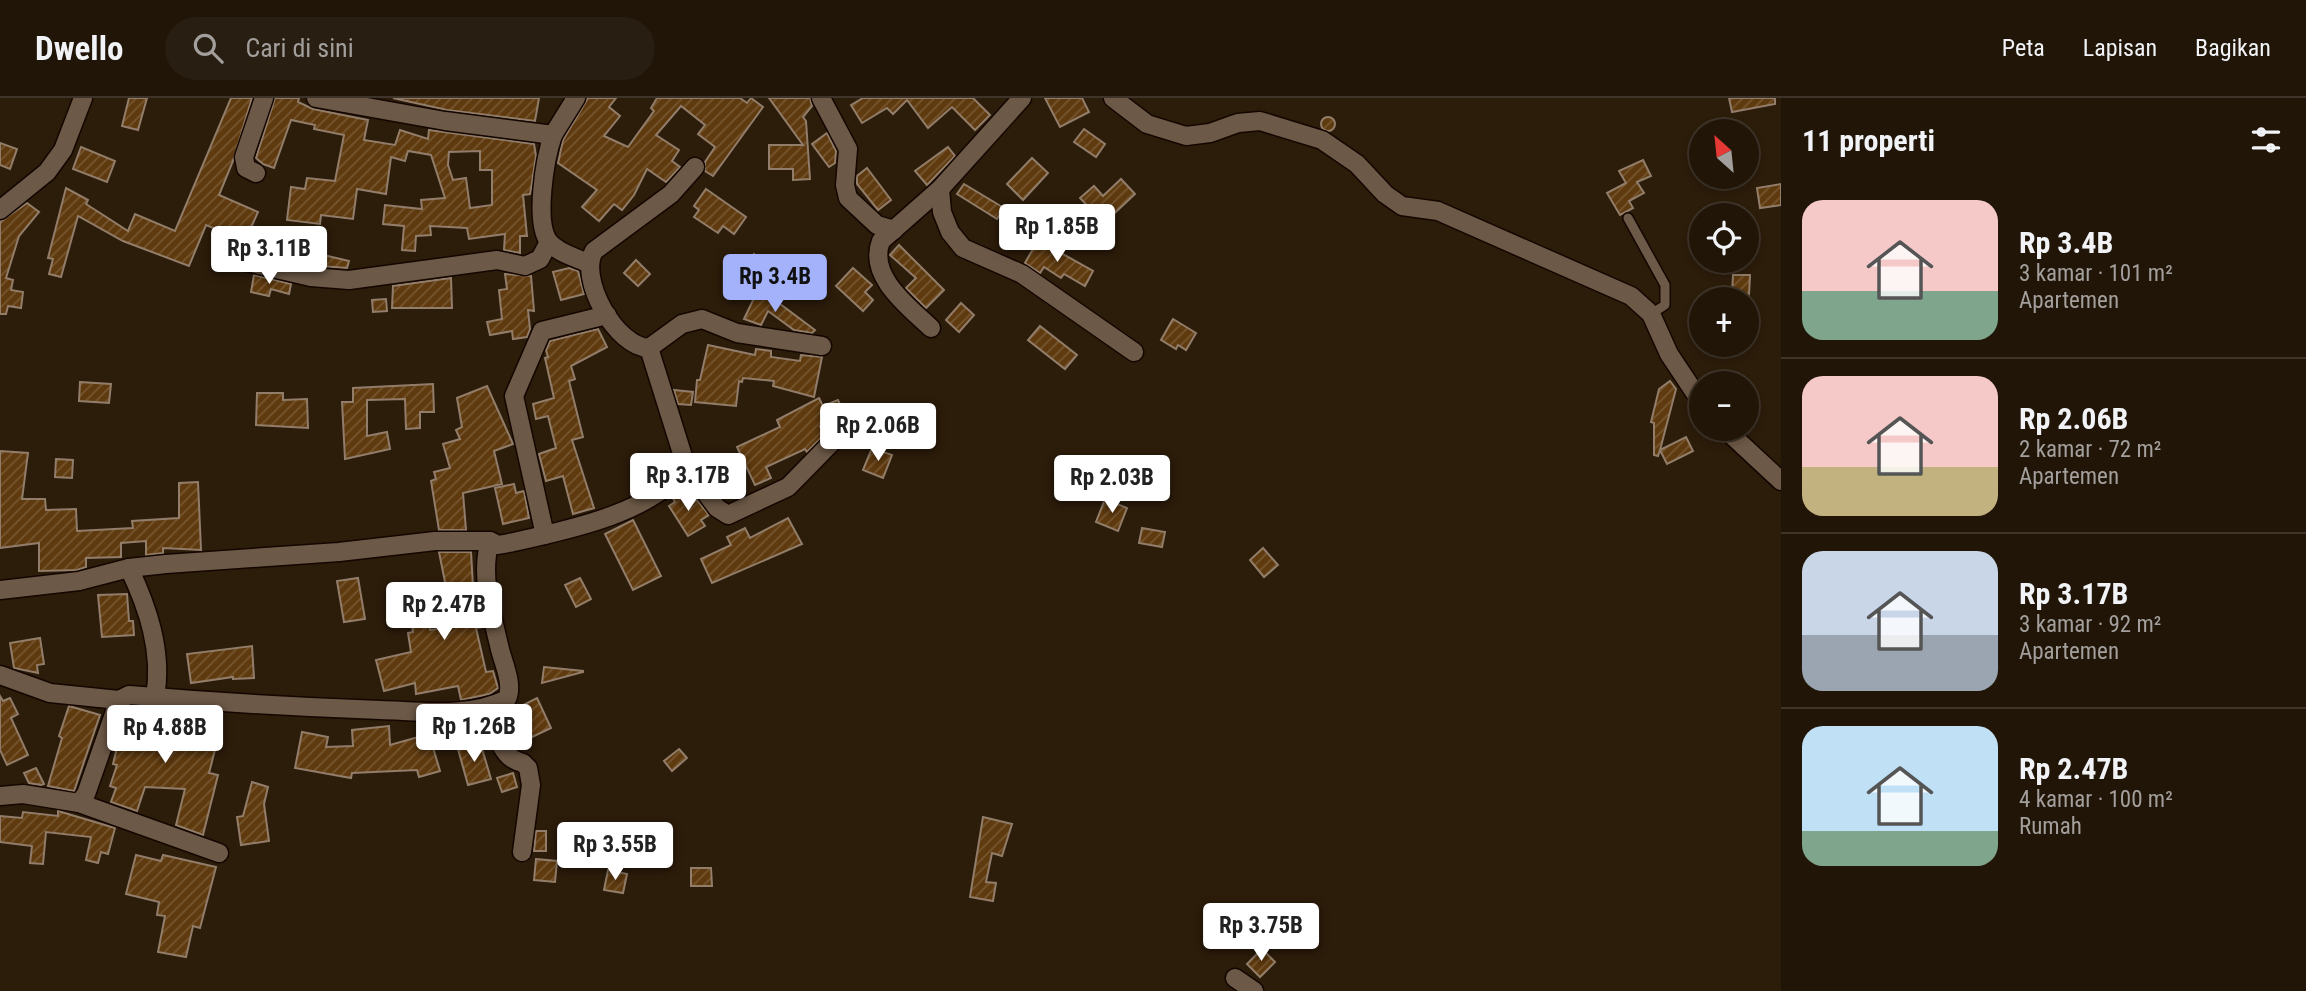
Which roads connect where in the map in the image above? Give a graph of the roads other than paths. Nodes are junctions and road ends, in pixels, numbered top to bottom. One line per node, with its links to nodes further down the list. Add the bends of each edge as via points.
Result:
1 (83, 98): 12 (street, via 63,150 47,172)
2 (264, 98): 10 (street, via 244,157 246,168)
3 (316, 98): 8 (street)
4 (576, 98): 8 (street)
5 (821, 98): 14 (street, via 848,149 848,198 877,225)
6 (1022, 98): 11 (street)
7 (1114, 98): 18 (street, via 1147,124 1186,136 1260,121 1322,140 1357,164 1402,206 1424,207 1470,223 1631,296)
8 (552, 135): 15 (street, via 543,193 544,231)
9 (695, 167): 17 (street, via 671,194 593,251)
10 (256, 173)
11 (940, 190): 14 (street); 23 (street, via 942,212 963,248 1022,274)
12 (0, 210)
13 (1628, 218): 18 (lane, via 1665,285 1665,305)
14 (894, 230): 20 (street, via 881,241 877,261 896,294)
15 (549, 242): 16 (street, via 540,259 525,266 497,260 349,280); 17 (street)
16 (247, 262)
17 (587, 262): 19 (street, via 591,284)
18 (1651, 314): 24 (street)
19 (607, 315): 22 (street, via 635,343); 29 (street, via 542,331 516,389 514,407)
20 (931, 328)
21 (822, 346): 22 (street, via 737,333 702,319 682,324)
22 (649, 348): 27 (street)
23 (1134, 352)
24 (1689, 384)
25 (840, 435): 27 (street, via 788,487 728,514 717,508)
26 (1738, 441): 28 (street)
27 (686, 466): 29 (street, via 662,489 618,513)
28 (1781, 481)
29 (545, 535): 30 (street, via 498,545)
30 (490, 541): 31 (street, via 435,541); 36 (street, via 485,566 510,690 507,699)
31 (129, 568): 32 (street, via 79,581); 34 (street, via 148,612 159,675)
32 (0, 590)
33 (0, 675): 35 (street, via 50,693)
34 (155, 697): 35 (street, via 128,695); 36 (street, via 337,709 448,711)
35 (119, 700): 38 (street)
36 (493, 706): 39 (street, via 502,748 513,761 523,763 530,775)
37 (0, 796): 38 (street, via 23,794)
38 (79, 803): 40 (street)
39 (522, 852)
40 (219, 853)
41 (1235, 978): 42 (street)
42 (1254, 991)

